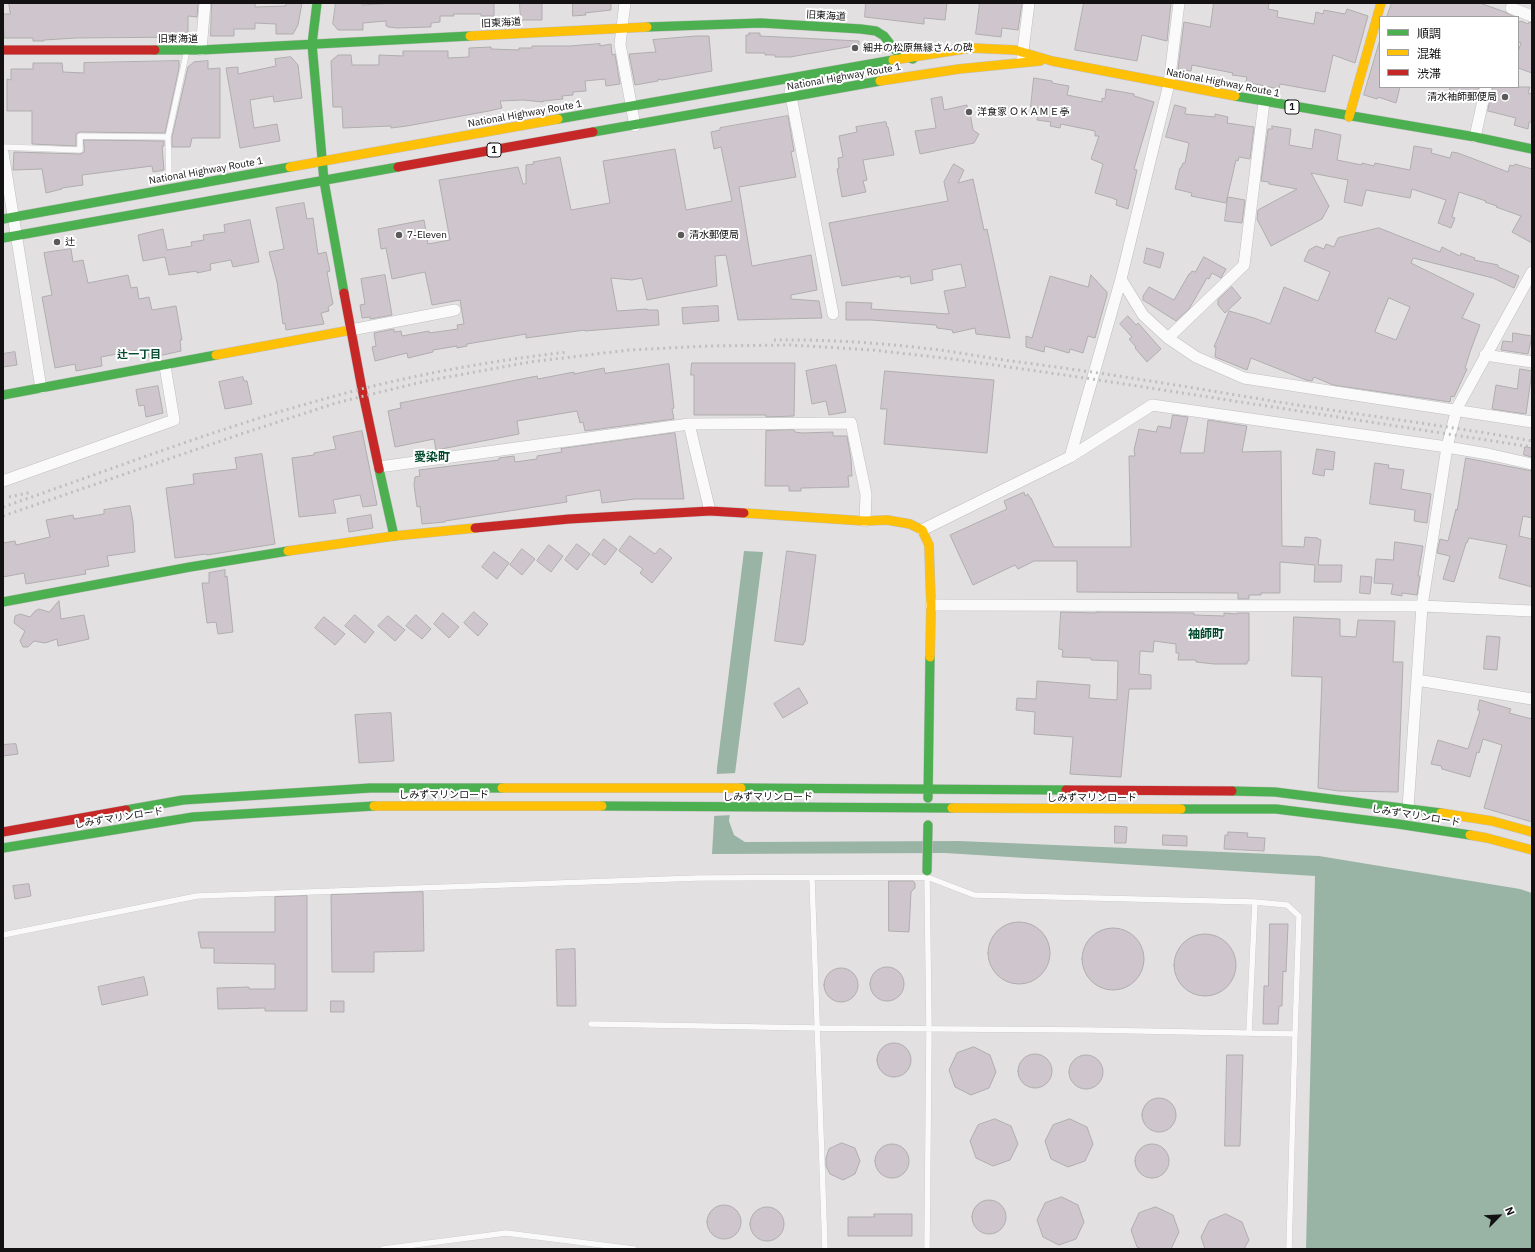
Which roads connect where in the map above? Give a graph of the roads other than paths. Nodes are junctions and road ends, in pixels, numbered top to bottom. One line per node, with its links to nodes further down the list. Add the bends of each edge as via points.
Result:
1 (205, 3): 13 (street)
2 (317, 3): 10 (main road)
3 (625, 3): 9 (street)
4 (1029, 3): 15 (street)
5 (1179, 3): 18 (street)
6 (1381, 3): 23 (main road)
7 (1511, 9): 8 (street)
8 (1532, 16)
9 (621, 28): 10 (main road, 旧東海道); 14 (main road, 旧東海道, via 761,23 861,29 876,31 900,54); 22 (street, via 620,44)
10 (312, 44): 13 (main road, 旧東海道); 30 (main road)
11 (3, 50): 12 (main road, 旧東海道)
12 (187, 50): 13 (main road, 旧東海道); 25 (lane)
13 (201, 50)
14 (909, 58): 15 (main road, National Highway Route 1 / 1, via 986,47 1015,50); 16 (main road, 旧東海道, via 933,63 977,60); 17 (main road, National Highway Route 1 / 1)
15 (1022, 58): 16 (main road, National Highway Route 1 / 1); 18 (main road, National Highway Route 1 / 1, via 1052,61)
16 (986, 66): 20 (main road, National Highway Route 1 / 1)
17 (788, 79): 20 (street); 22 (main road, National Highway Route 1 / 1)
18 (1169, 84): 21 (main road, National Highway Route 1 / 1); 37 (street)
19 (1486, 88): 26 (street)
20 (792, 97): 24 (main road, National Highway Route 1 / 1); 39 (street)
21 (1264, 102): 23 (main road, National Highway Route 1 / 1); 41 (street, via 1244,265)
22 (631, 106): 24 (street); 30 (main road, National Highway Route 1 / 1)
23 (1349, 117): 26 (main road, National Highway Route 1 / 1)
24 (635, 126): 32 (main road, National Highway Route 1 / 1)
25 (168, 137): 27 (lane, via 80,136 80,150); 31 (lane)
26 (1475, 137): 28 (main road, National Highway Route 1 / 1)
27 (3, 147)
28 (1532, 150)
29 (3, 153): 33 (street)
30 (322, 161): 32 (main road); 33 (main road, National Highway Route 1 / 1)
31 (169, 175)
32 (324, 181): 34 (main road, National Highway Route 1 / 1); 40 (main road)
33 (8, 218): 34 (street)
34 (17, 236): 35 (main road, National Highway Route 1 / 1); 45 (street)
35 (3, 238)
36 (1532, 272): 42 (street)
37 (1121, 279): 41 (street, via 1143,315); 51 (street)
38 (455, 310): 40 (street)
39 (833, 314)
40 (351, 330): 44 (main road); 53 (main road)
41 (1168, 338): 47 (street, via 1196,357 1244,378)
42 (1485, 355): 43 (street); 47 (street)
43 (1532, 362)
44 (165, 366): 45 (main road); 54 (street, via 174,420)
45 (41, 388): 46 (main road)
46 (3, 395)
47 (1456, 411): 48 (street); 50 (street)
48 (1532, 422)
49 (689, 424): 53 (street); 55 (street); 56 (street, via 851,423 866,494)
50 (1447, 447): 51 (street, via 1152,405); 52 (street); 61 (street)
51 (1070, 457): 57 (street)
52 (1532, 464)
53 (379, 467): 58 (main road)
54 (3, 481)
55 (710, 511): 56 (main road); 58 (main road, via 568,519)
56 (865, 521): 57 (main road, via 887,520 910,524)
57 (922, 530): 60 (main road, via 929,545)
58 (394, 536): 59 (main road, via 190,567)
59 (3, 602)
60 (931, 605): 61 (street); 65 (main road)
61 (1422, 606): 62 (street); 63 (street)
62 (1532, 611)
63 (1417, 680): 64 (street); 66 (street)
64 (1532, 699)
65 (928, 788): 66 (main road, しみずマリンロード, via 1275,792); 67 (main road); 68 (main road, しみずマリンロード, via 370,788 183,800)
66 (1408, 808): 69 (main road, しみずマリンロード, via 1492,821)
67 (928, 817): 70 (main road, しみずマリンロード, via 743,807 380,806 193,817); 71 (main road, しみずマリンロード, via 1276,809 1487,838); 72 (main road)
68 (3, 832)
69 (1532, 832)
70 (3, 848)
71 (1532, 850)
72 (927, 874): 73 (lane); 74 (lane, via 974,895); 78 (lane)
73 (812, 879): 75 (lane, via 698,878 197,896); 77 (lane)
74 (1256, 902): 79 (lane); 80 (lane, via 1287,906 1299,916)
75 (3, 935)
76 (591, 1024): 77 (lane)
77 (817, 1028): 78 (lane); 83 (lane)
78 (929, 1029): 79 (lane); 84 (lane)
79 (1248, 1032): 80 (lane)
80 (1295, 1034): 85 (lane)
81 (383, 1249): 82 (lane, via 506,1233)
82 (634, 1249)
83 (825, 1249)
84 (927, 1249)
85 (1289, 1249)

